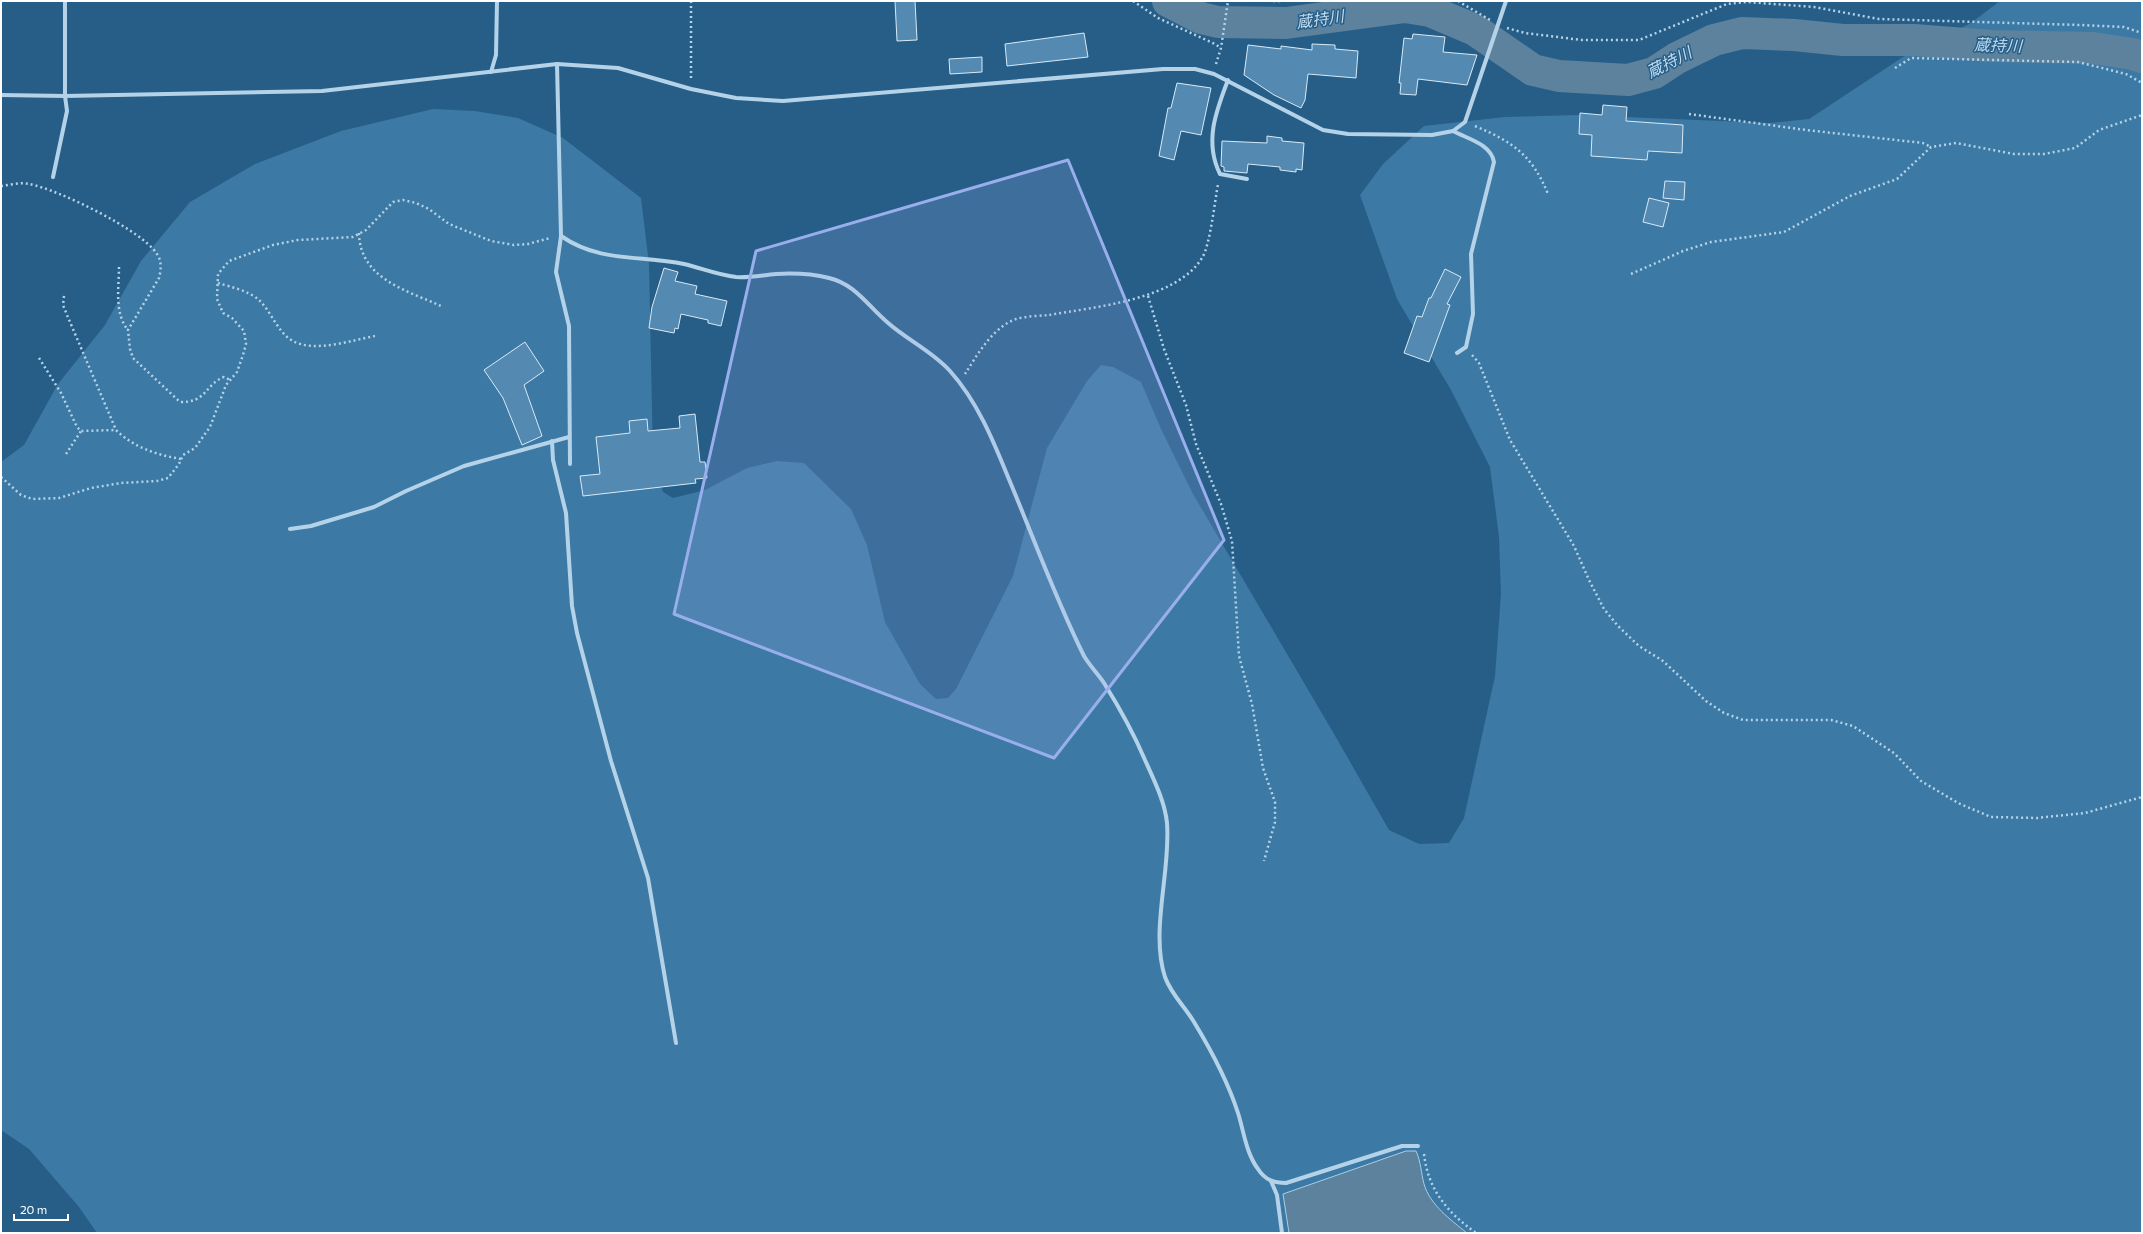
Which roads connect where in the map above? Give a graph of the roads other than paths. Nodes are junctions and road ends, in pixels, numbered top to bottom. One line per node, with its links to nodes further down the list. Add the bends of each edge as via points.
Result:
1 (65, 1): 8 (street)
2 (497, 1): 5 (street, via 496,56)
3 (1506, 1): 9 (street, via 1465,122)
4 (557, 64): 5 (street); 6 (street, via 618,68 691,89 736,98 783,101 1163,69 1195,69); 12 (street)
5 (491, 72): 8 (street, via 322,91)
6 (1228, 80): 9 (street, via 1323,130 1348,134 1432,135); 11 (street, via 1215,112 1212,130 1213,150 1220,174)
7 (1, 95): 8 (street)
8 (65, 96): 10 (street, via 67,111)
9 (1453, 131): 13 (street, via 1485,146 1493,154 1494,162 1471,254 1473,314 1466,347)
10 (53, 177)
11 (1247, 179)
12 (561, 236): 14 (street, via 556,272 569,326); 20 (street, via 575,246 595,254 660,260 737,277 779,274 820,276 841,282 851,287 890,325 932,354 950,371 990,434 1086,660 1104,683 1127,724 1145,758 1163,803 1167,822 1161,944 1165,978 1194,1022 1221,1072 1238,1111 1246,1146 1257,1168)
13 (1457, 353)
14 (569, 437): 15 (street); 16 (street)
15 (552, 441): 17 (street, via 464,466 374,507 311,526); 18 (street, via 553,460 566,513 572,606 576,626 609,753 648,878)
16 (570, 464)
17 (290, 529)
18 (676, 1043)
19 (1418, 1146): 20 (street, via 1402,1146 1286,1183)
20 (1272, 1181): 21 (street, via 1277,1195)
21 (1282, 1233)

